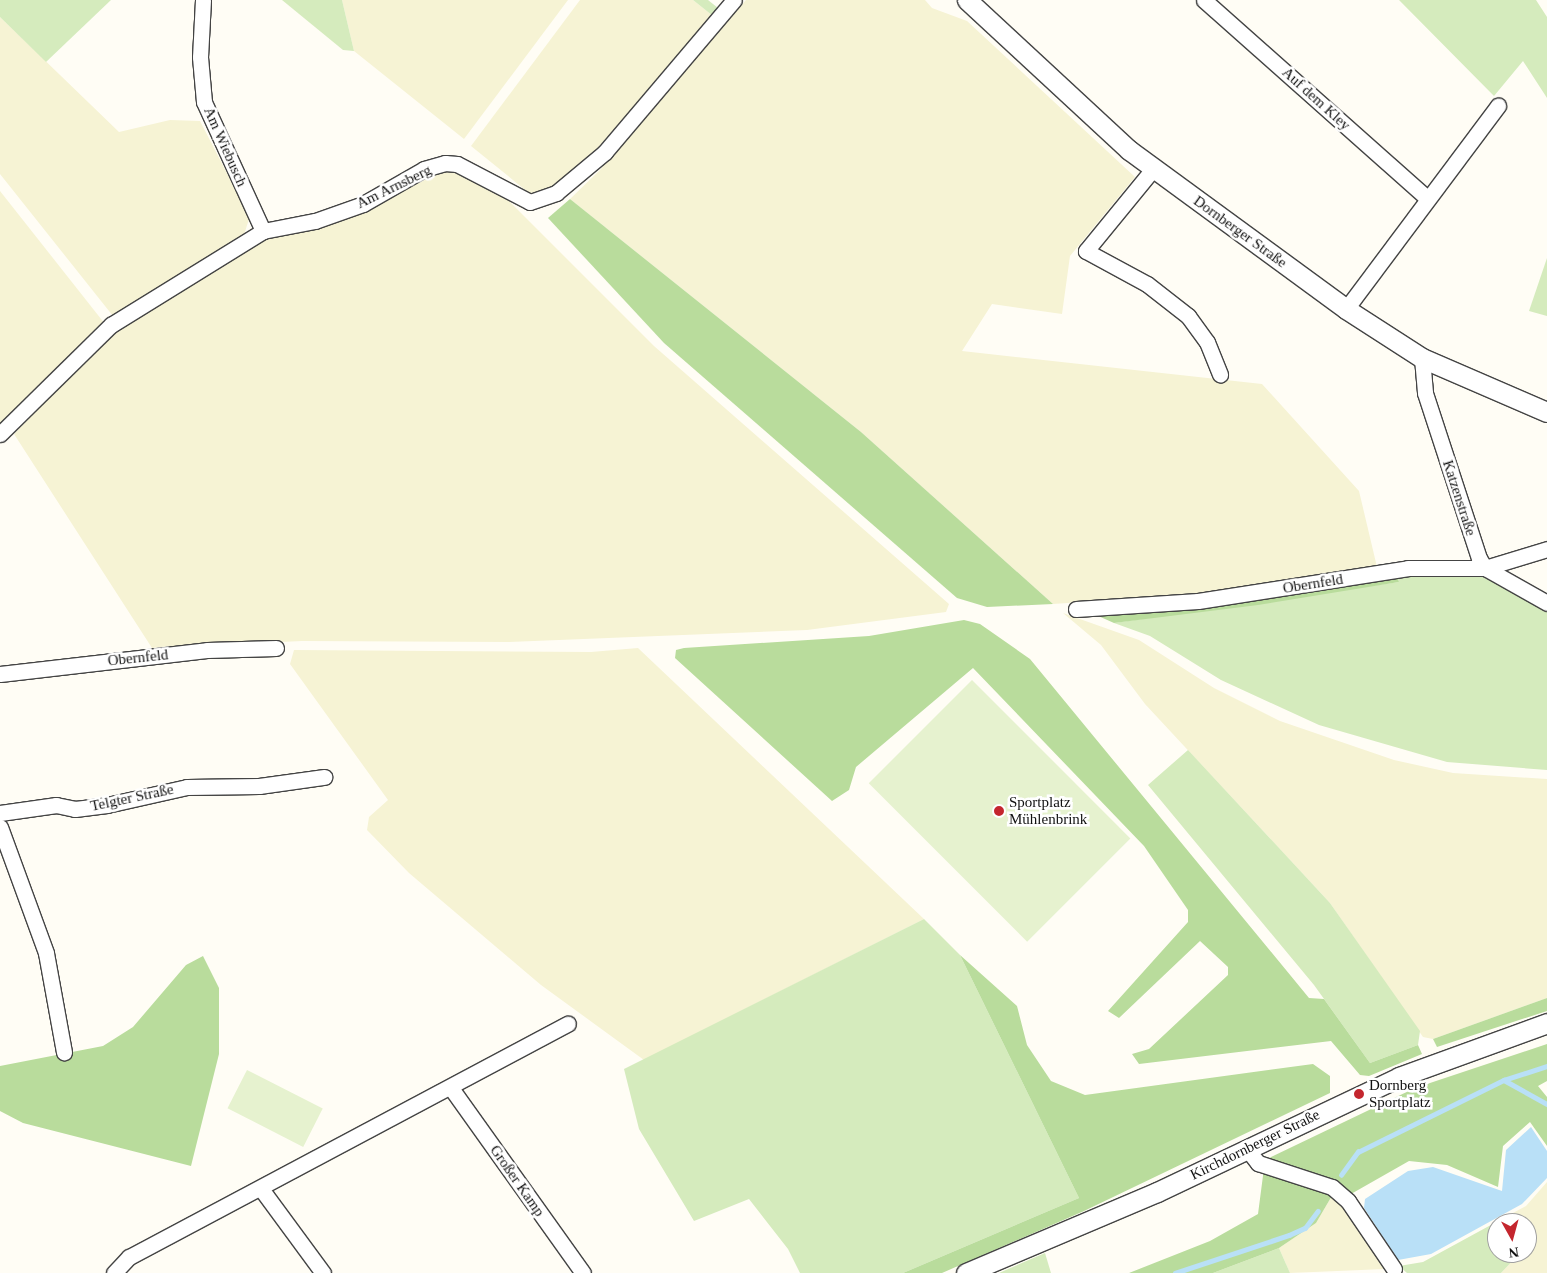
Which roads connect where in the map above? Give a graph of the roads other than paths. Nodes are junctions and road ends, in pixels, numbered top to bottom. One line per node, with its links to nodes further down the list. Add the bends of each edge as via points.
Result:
1 (203, 0): 8 (street, Am Wiebusch, via 204,102)
2 (734, 0): 8 (street, Am Arnsberg, via 605,152 580,178 556,193 530,202 464,167 446,163 424,169 363,204 315,221)
3 (967, 0): 6 (street, Dornberger Straße, via 1104,130)
4 (1204, 0): 7 (street, Auf dem Kley)
5 (1498, 106): 7 (street)
6 (1153, 169): 9 (street, Dornberger Straße); 11 (street, via 1086,251 1147,284 1188,316 1208,342)
7 (1427, 198): 9 (street)
8 (263, 231): 13 (street, Am Arnsberg, via 111,325)
9 (1346, 309): 10 (street, Dornberger Straße)
10 (1422, 358): 12 (street, Dornberger Straße); 15 (street, Katzenstraße, via 1420,374 1425,393)
11 (1220, 376)
12 (1547, 412)
13 (0, 434)
14 (1547, 548): 15 (street, Obernfeld)
15 (1486, 568): 16 (street); 17 (street, Obernfeld, via 1408,568 1198,601)
16 (1547, 603)
17 (1076, 609)
18 (276, 648): 19 (street, Obernfeld, via 197,651)
19 (0, 674)
20 (324, 777): 21 (street, Telgter Straße, via 259,786 187,787 107,805 75,809 56,805)
21 (0, 813)
22 (0, 827): 25 (street, via 46,953)
23 (568, 1024): 26 (street)
24 (1547, 1024): 27 (street, Kirchdornberger Straße, via 1399,1076)
25 (64, 1052)
26 (451, 1088): 28 (street); 32 (street, Großer Kamp)
27 (1247, 1149): 29 (street, via 1258,1163 1332,1187 1348,1200); 33 (street, Kirchdornberger Straße)
28 (262, 1190): 30 (street, via 129,1257); 31 (street)
29 (1394, 1269)
30 (114, 1273)
31 (323, 1273)
32 (583, 1273)
33 (966, 1273)

